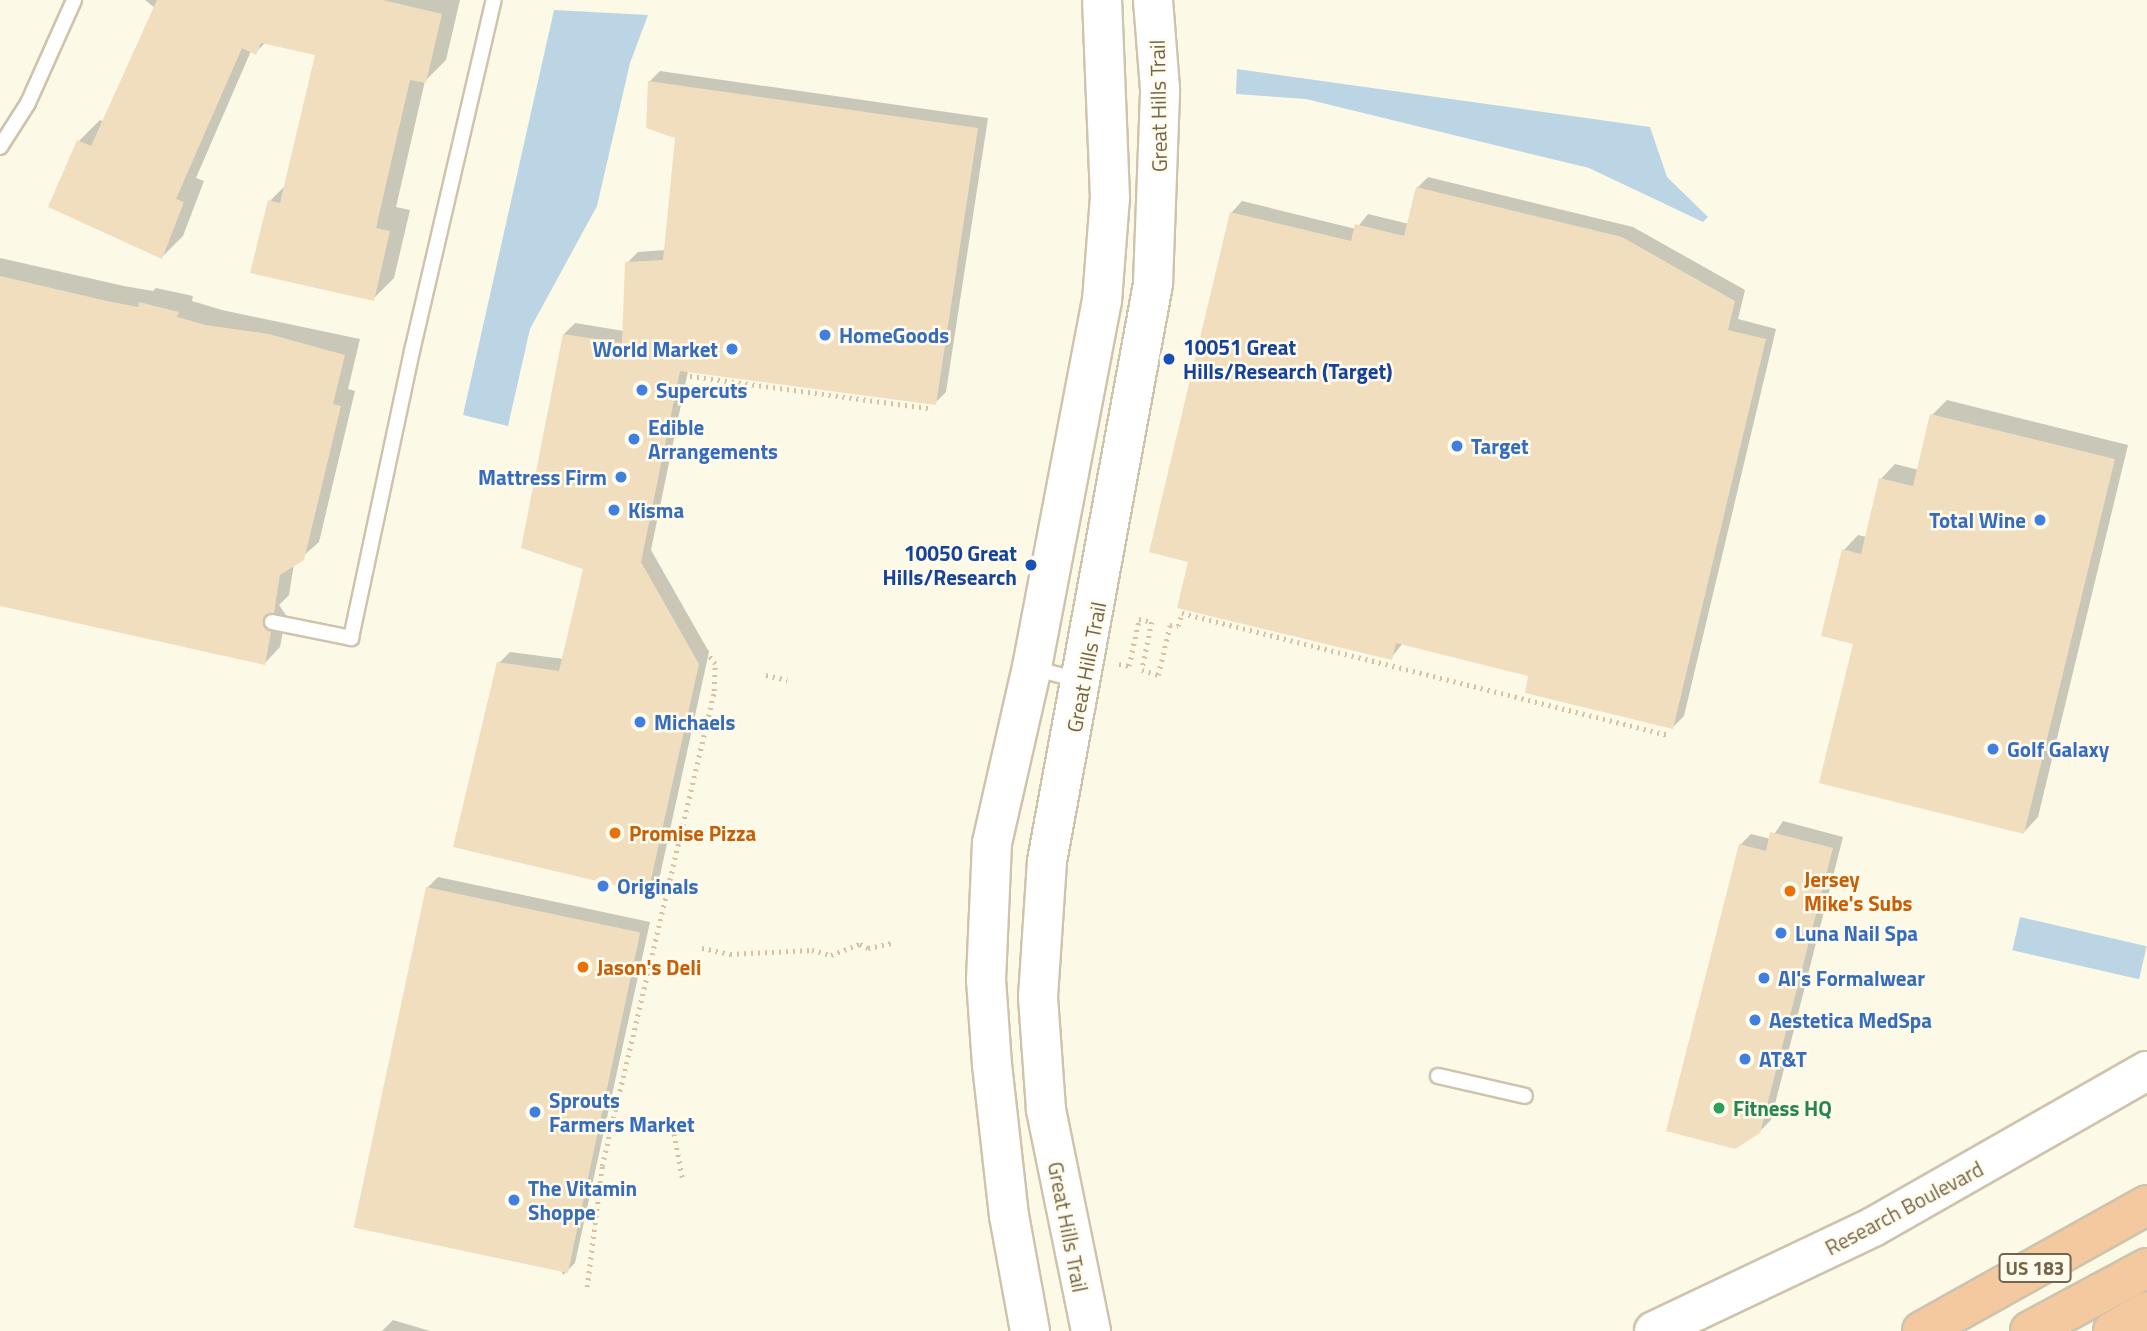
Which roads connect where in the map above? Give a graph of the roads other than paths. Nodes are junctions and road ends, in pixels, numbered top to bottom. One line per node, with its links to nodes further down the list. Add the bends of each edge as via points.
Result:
1 (74, 0): 5 (lane, via 28,103)
2 (494, 0): 6 (lane, via 351,638)
3 (1102, 0): 7 (street, via 1110,198 1102,301)
4 (1153, 0): 8 (street, Great Hills Trail, via 1160,181 1153,285)
5 (0, 147)
6 (272, 622)
7 (1032, 667): 8 (lane); 16 (street, via 992,843 986,979 1000,1137)
8 (1083, 681): 20 (street, Great Hills Trail, via 1047,861 1038,997 1046,1109)
9 (2147, 1070): 21 (street, Research Boulevard, via 1873,1227)
10 (1438, 1076): 11 (lane)
11 (1525, 1096)
12 (2147, 1190): 14 (highway)
13 (2147, 1205): 14 (highway, US 183)
14 (2109, 1226): 22 (highway, US 183)
15 (2147, 1268): 23 (highway)
16 (1020, 1284): 18 (street); 19 (street)
17 (2147, 1311): 24 (highway)
18 (1019, 1331)
19 (1030, 1331)
20 (1091, 1331)
21 (1654, 1331)
22 (1922, 1331)
23 (2030, 1331)
24 (2113, 1331)

